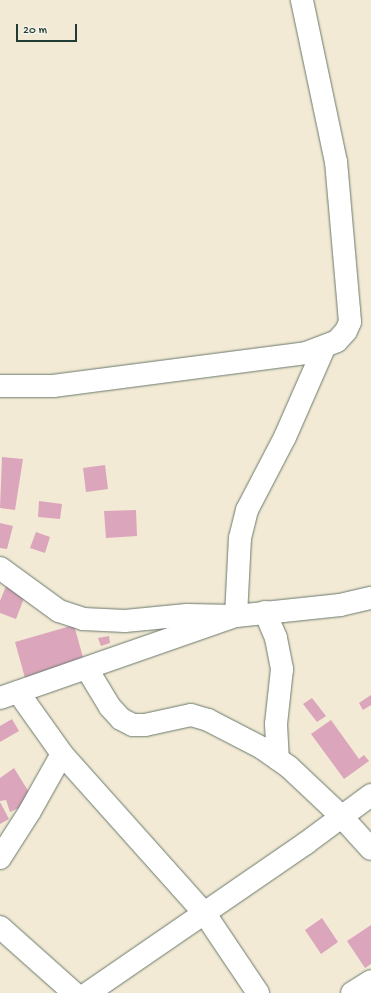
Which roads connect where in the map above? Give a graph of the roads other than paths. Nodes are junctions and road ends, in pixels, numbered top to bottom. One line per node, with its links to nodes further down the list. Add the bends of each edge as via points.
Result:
1 (302, 0): 2 (street, via 336,162 350,310 350,322 346,331 338,341)
2 (324, 348): 3 (street, via 306,353 110,380 53,386); 7 (street, via 285,437 247,510 240,538)
3 (0, 386)
4 (0, 568): 7 (street, via 59,610 83,619 117,621 186,615)
5 (371, 598): 6 (street, via 340,605)
6 (266, 612): 7 (street); 11 (street, via 276,638 282,669 276,724)
7 (236, 616): 8 (street)
8 (86, 669): 9 (street); 11 (street, via 110,707 121,719 145,725 191,714 245,737)
9 (9, 695): 10 (street)
10 (62, 754): 15 (street); 16 (street)
11 (278, 760): 13 (street)
12 (371, 795): 13 (street)
13 (342, 817): 14 (street); 16 (street)
14 (371, 849)
15 (0, 858)
16 (205, 914): 20 (street); 21 (street)
17 (0, 927): 19 (street)
18 (371, 981): 22 (street)
19 (74, 993)
20 (88, 993)
21 (258, 993)
22 (352, 993)

